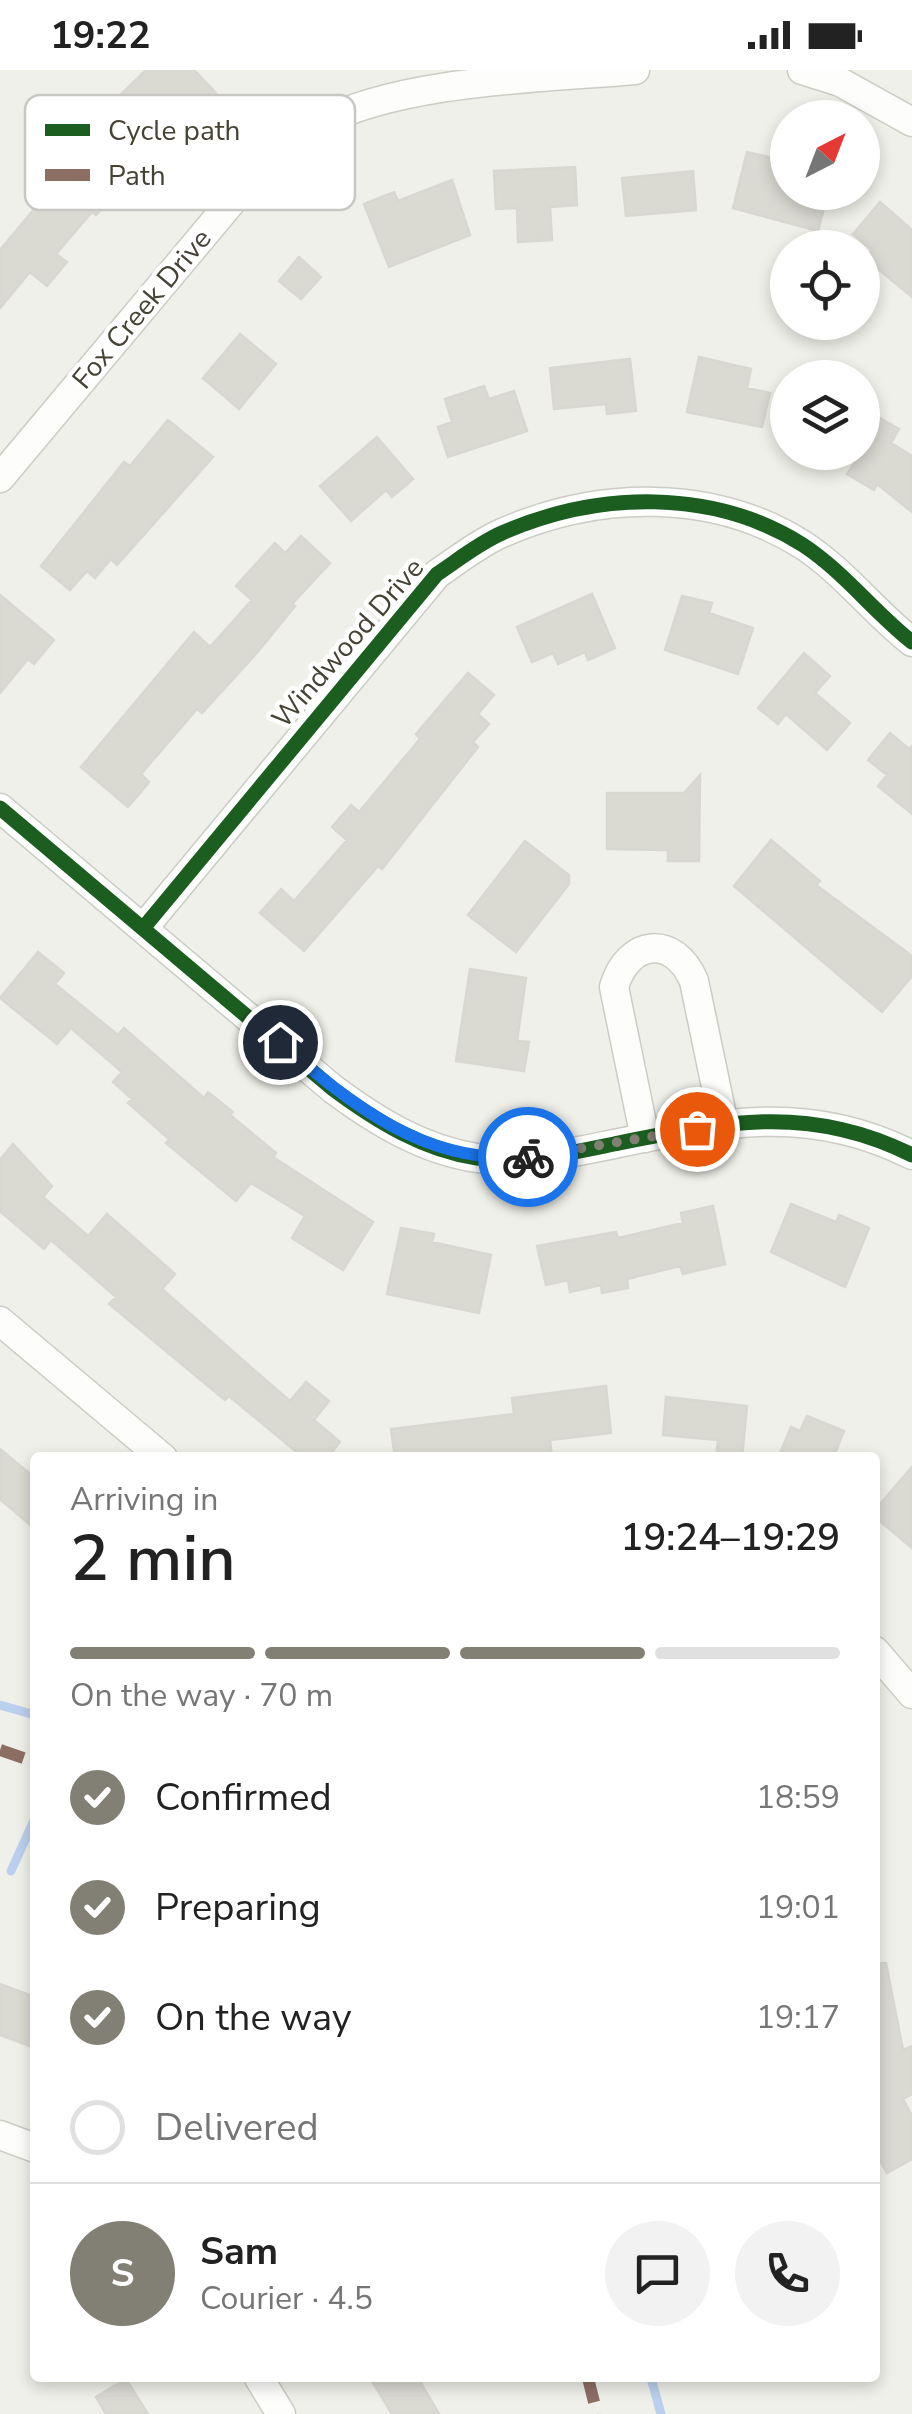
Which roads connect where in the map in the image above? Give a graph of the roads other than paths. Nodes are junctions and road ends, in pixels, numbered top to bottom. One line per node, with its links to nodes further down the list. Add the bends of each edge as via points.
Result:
1 (636, 70): 3 (street, Fox Creek Drive)
2 (802, 70): 5 (street, via 840,82)
3 (602, 72): 4 (street, Fox Creek Drive, via 428,91)
4 (355, 111)
5 (912, 122)
6 (228, 210): 7 (street, Fox Creek Drive)
7 (0, 478)
8 (912, 642): 10 (street, Windwood Drive, via 805,546 736,512 666,499 573,510 501,534 437,574)
9 (0, 808): 10 (street)
10 (144, 926): 12 (street, via 333,1089 435,1147 478,1158 521,1158)
11 (724, 1125): 12 (street); 12 (street, via 694,981 687,964 652,948 631,954 614,987); 13 (street, via 809,1120)
12 (644, 1138)
13 (912, 1154)
14 (0, 1321): 15 (street)
15 (156, 1452)
16 (880, 1657): 17 (street)
17 (912, 1694)
18 (0, 2135): 19 (street)
19 (30, 2146)
20 (261, 2382): 21 (street)
21 (281, 2414)

